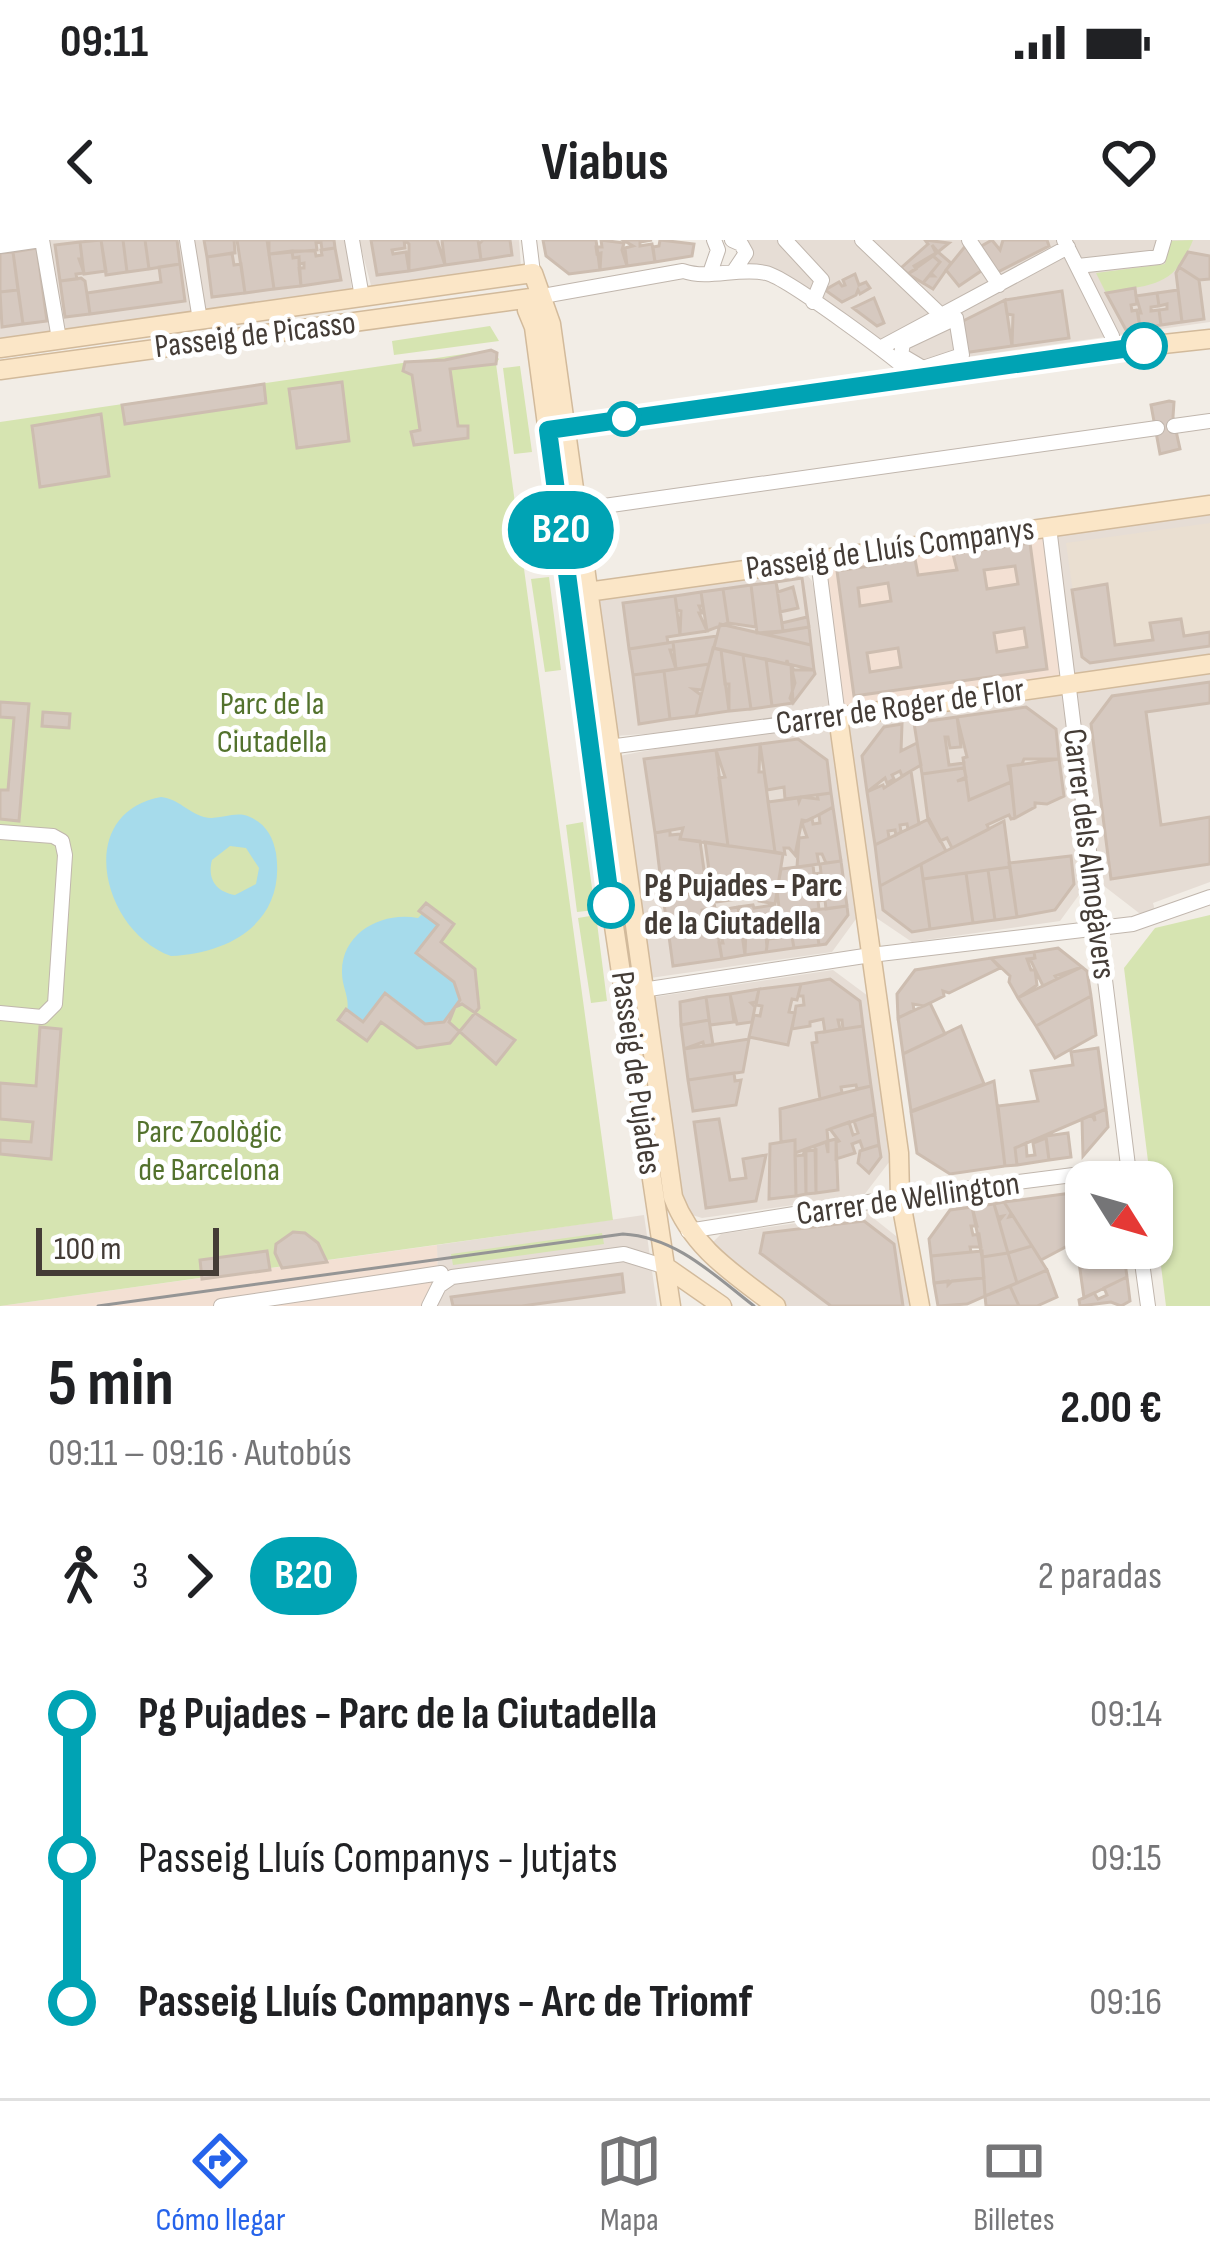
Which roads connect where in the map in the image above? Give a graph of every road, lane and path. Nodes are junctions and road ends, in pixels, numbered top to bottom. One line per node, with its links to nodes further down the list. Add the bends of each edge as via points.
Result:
1 (42, 240): 12 (street); 24 (street)
2 (188, 240): 22 (street)
3 (352, 240): 18 (street)
4 (529, 240): 16 (street, Passeig de Pujades)
5 (714, 240): 15 (street)
6 (733, 240): 14 (street, via 746,254)
7 (785, 240): 19 (street, via 822,280)
8 (862, 240): 21 (street)
9 (969, 240): 17 (street)
10 (1164, 240): 13 (street, via 1160,257)
11 (1066, 244): 13 (street); 17 (street)
12 (0, 246)
13 (1078, 266): 29 (street)
14 (734, 271): 15 (street); 19 (street, via 770,273)
15 (710, 273): 16 (street)
16 (538, 285): 18 (street); 20 (street); 35 (street, Passeig de Pujades, via 550,317)
17 (999, 285): 21 (street)
18 (362, 297): 22 (street); 23 (street)
19 (813, 302): 28 (street)
20 (519, 306): 23 (street, Passeig de Picasso); 35 (street, Passeig de Pujades, via 534,327)
21 (948, 316): 21 (street, via 962,355 923,368 901,355 903,344); 28 (street)
22 (200, 320): 26 (street); 27 (street)
23 (367, 321): 26 (street, Passeig de Picasso); 32 (street, via 349,333)
24 (58, 333)
25 (1210, 339): 29 (street)
26 (203, 341): 30 (street, Passeig de Picasso)
27 (0, 348)
28 (880, 349): 31 (street)
29 (1115, 350): 31 (street)
30 (0, 370)
31 (917, 380): 35 (street)
32 (0, 382)
33 (1210, 421): 34 (street)
34 (1174, 426)
35 (557, 428): 41 (street, Passeig de Pujades)
36 (1157, 428): 38 (street)
37 (1210, 505): 39 (street, Passeig de Lluís Companys)
38 (592, 513)
39 (1049, 527): 40 (street, Passeig de Lluís Companys); 43 (street, Carrer dels Almogàvers)
40 (818, 560): 41 (street, Passeig de Lluís Companys); 44 (street)
41 (579, 593): 45 (street, Passeig de Pujades)
42 (1210, 664): 43 (street, Carrer de Roger de Flor)
43 (1066, 683): 44 (street, Carrer de Roger de Flor); 48 (street, Carrer dels Almogàvers)
44 (838, 717): 45 (street, Carrer de Roger de Flor); 49 (street)
45 (601, 748): 50 (street, Passeig de Pujades)
46 (0, 832): 51 (street, via 53,836 65,855 56,1004 42,1017)
47 (1210, 897): 48 (street)
48 (1099, 927): 49 (street); 52 (street, Carrer dels Almogàvers)
49 (871, 956): 50 (street); 54 (street)
50 (634, 991): 55 (street, Passeig de Pujades, via 673,1197); 56 (street, Passeig de Pujades)
51 (0, 1013)
52 (1127, 1161)
53 (1065, 1181): 54 (street, Carrer de Wellington)
54 (900, 1196): 55 (street, Carrer de Wellington); 63 (street)
55 (688, 1231): 62 (street)
56 (665, 1267): 58 (street, via 624,1254); 60 (street, Passeig de Pujades); 61 (street)
57 (1143, 1269): 64 (street)
58 (437, 1288): 59 (street)
59 (221, 1306)
60 (671, 1306)
61 (722, 1306)
62 (776, 1306)
63 (920, 1306)
64 (1148, 1306)

